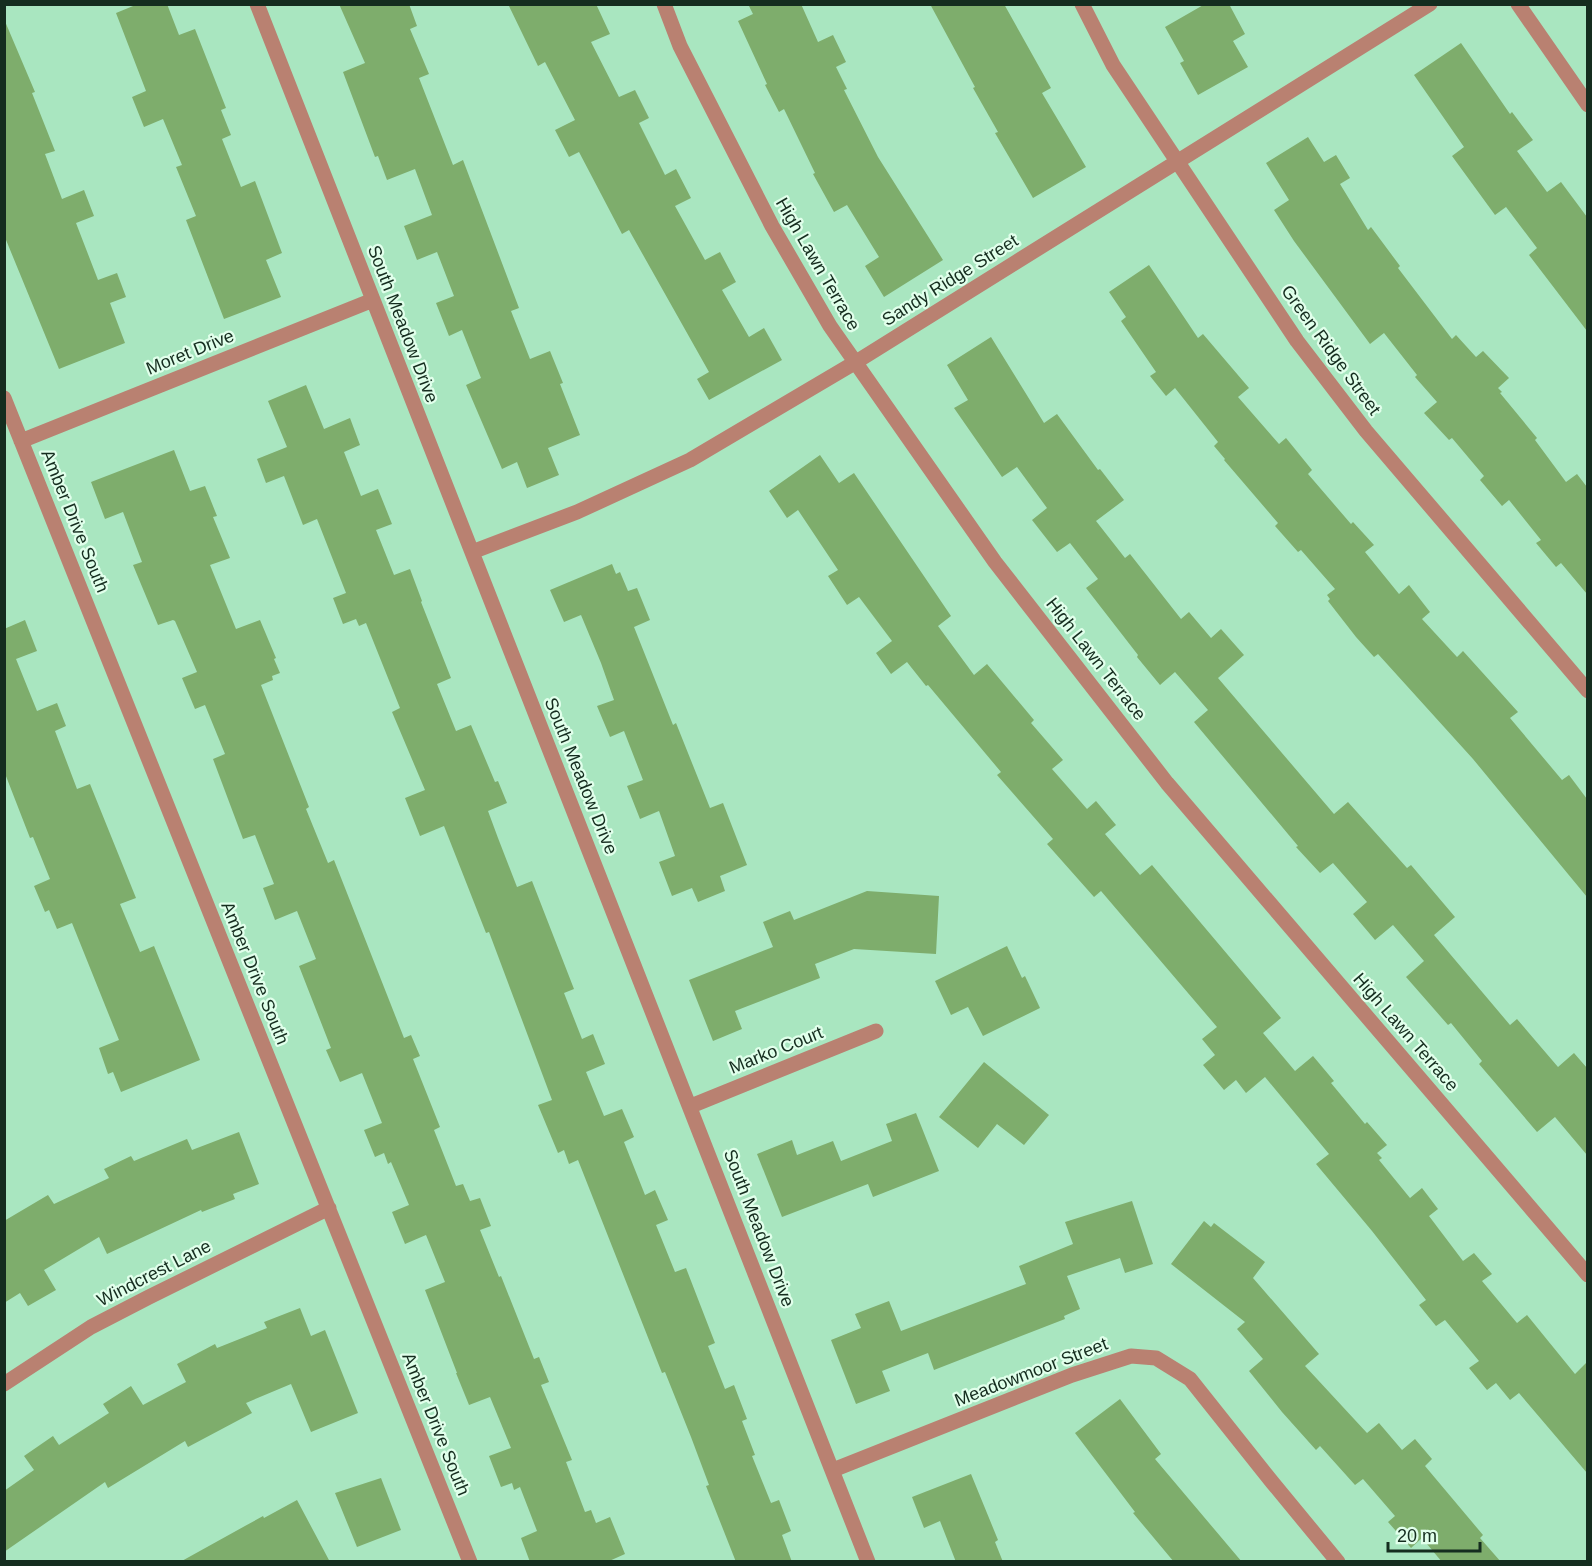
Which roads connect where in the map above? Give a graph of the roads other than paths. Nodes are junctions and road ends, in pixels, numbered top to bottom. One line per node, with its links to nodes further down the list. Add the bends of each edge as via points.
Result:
1 (257, 4): 8 (street, South Meadow Drive)
2 (664, 4): 9 (street, High Lawn Terrace, via 680,46 772,226 830,326)
3 (1082, 4): 7 (street, Green Ridge Street, via 1113,65)
4 (1430, 4): 7 (street, Sandy Ridge Street)
5 (1518, 4): 6 (street)
6 (1587, 105)
7 (1176, 162): 9 (street, Sandy Ridge Street); 13 (street, Green Ridge Street, via 1297,341 1366,431)
8 (373, 300): 11 (street, Moret Drive); 12 (street, South Meadow Drive)
9 (856, 362): 12 (street, Sandy Ridge Street, via 690,460 577,512); 17 (street, High Lawn Terrace, via 995,562 1167,783)
10 (4, 398): 11 (street, Amber Drive South)
11 (21, 441): 16 (street, Amber Drive South)
12 (472, 552): 15 (street, South Meadow Drive)
13 (1587, 691)
14 (876, 1031): 15 (street, Marko Court)
15 (691, 1106): 19 (street, South Meadow Drive)
16 (329, 1208): 18 (street, Windcrest Lane, via 91,1327); 20 (street, Amber Drive South)
17 (1587, 1275)
18 (4, 1384)
19 (833, 1470): 21 (street, South Meadow Drive); 22 (street, Meadowmoor Street, via 1072,1375 1131,1356 1156,1358 1190,1379)
20 (469, 1561)
21 (868, 1562)
22 (1338, 1562)

